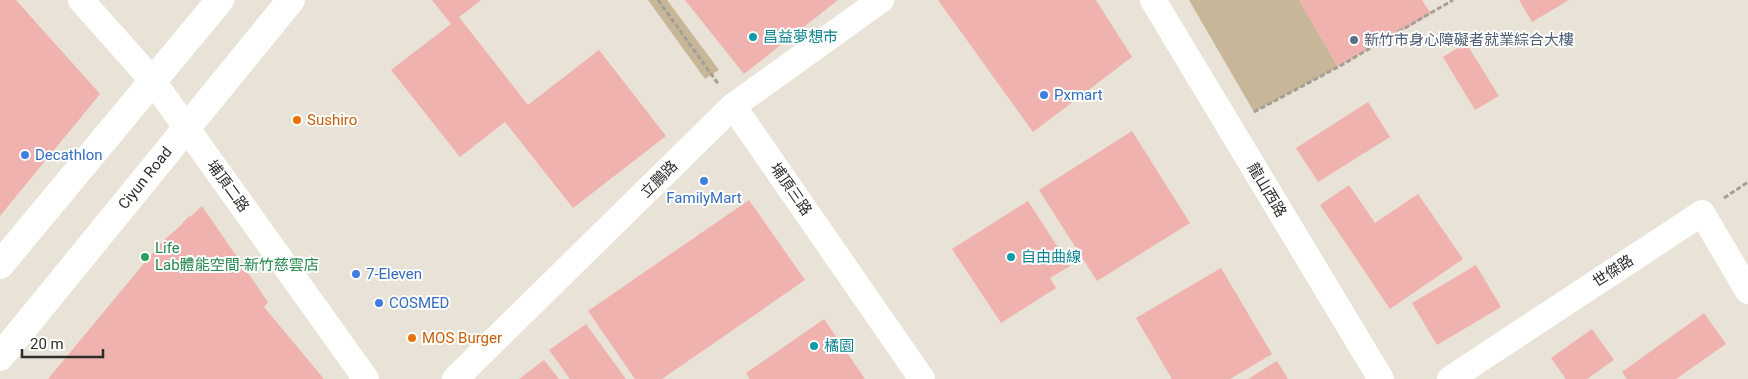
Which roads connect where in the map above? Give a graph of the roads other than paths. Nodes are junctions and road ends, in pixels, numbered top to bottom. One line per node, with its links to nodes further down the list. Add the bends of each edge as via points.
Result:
1 (81, 0): 6 (street, 埔頂二路)
2 (220, 0): 6 (main road)
3 (291, 0): 8 (main road, Ciyun Road)
4 (880, 0): 7 (street, 立鵬路)
5 (1152, 0): 15 (street, 龍山西路)
6 (153, 81): 8 (street, 埔頂二路); 9 (main road)
7 (733, 106): 13 (street, 立鵬路); 14 (street, 埔頂三路)
8 (186, 128): 11 (main road, Ciyun Road); 12 (street, 埔頂二路)
9 (0, 265)
10 (1748, 291): 16 (street, 世傑路, via 1702,213)
11 (0, 357)
12 (366, 379)
13 (455, 379)
14 (922, 379)
15 (1381, 379)
16 (1450, 379)

